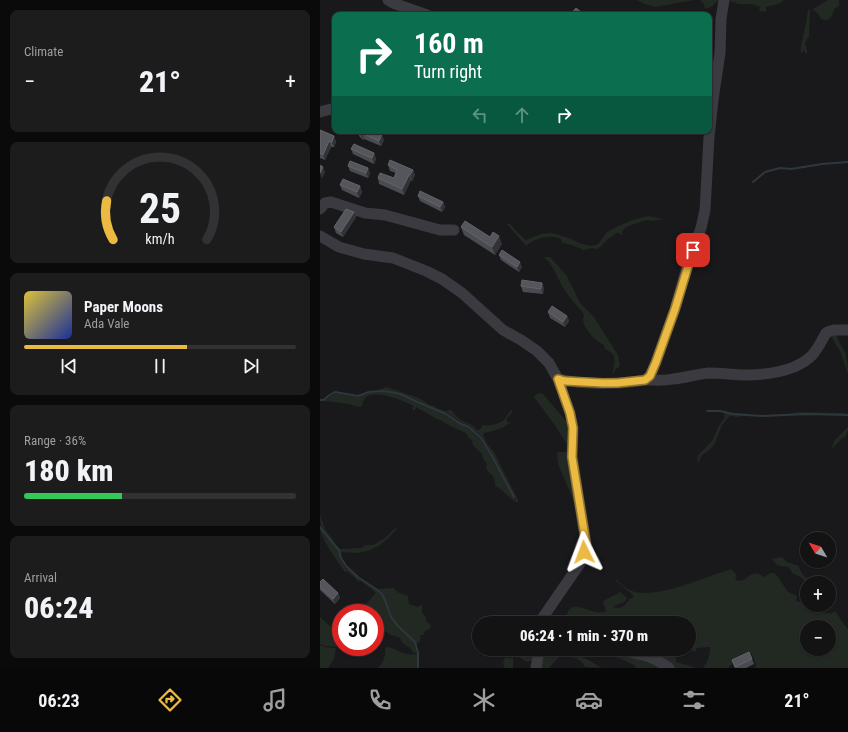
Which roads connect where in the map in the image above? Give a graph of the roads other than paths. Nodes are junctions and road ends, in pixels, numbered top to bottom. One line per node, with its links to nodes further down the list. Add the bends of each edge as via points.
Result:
1 (388, 0): 3 (street)
2 (724, 0): 5 (street)
3 (418, 12)
4 (332, 109): 6 (street)
5 (712, 109)
6 (320, 112)
7 (709, 134): 13 (street, via 702,222 675,309 650,376)
8 (320, 208): 9 (street, via 331,202 365,213 385,215 440,230)
9 (454, 230)
10 (320, 236): 12 (street, via 339,247 393,258 442,279 462,293 503,330 544,357)
11 (848, 330): 13 (street, via 826,333 813,355 802,363 780,371 755,375 708,374 668,380)
12 (558, 379): 13 (street, via 603,383); 14 (street, via 573,428 572,457 586,543 580,562)
13 (645, 380)
14 (543, 616)
15 (538, 656): 17 (street)
16 (647, 656): 18 (street)
17 (536, 668)
18 (669, 668)

